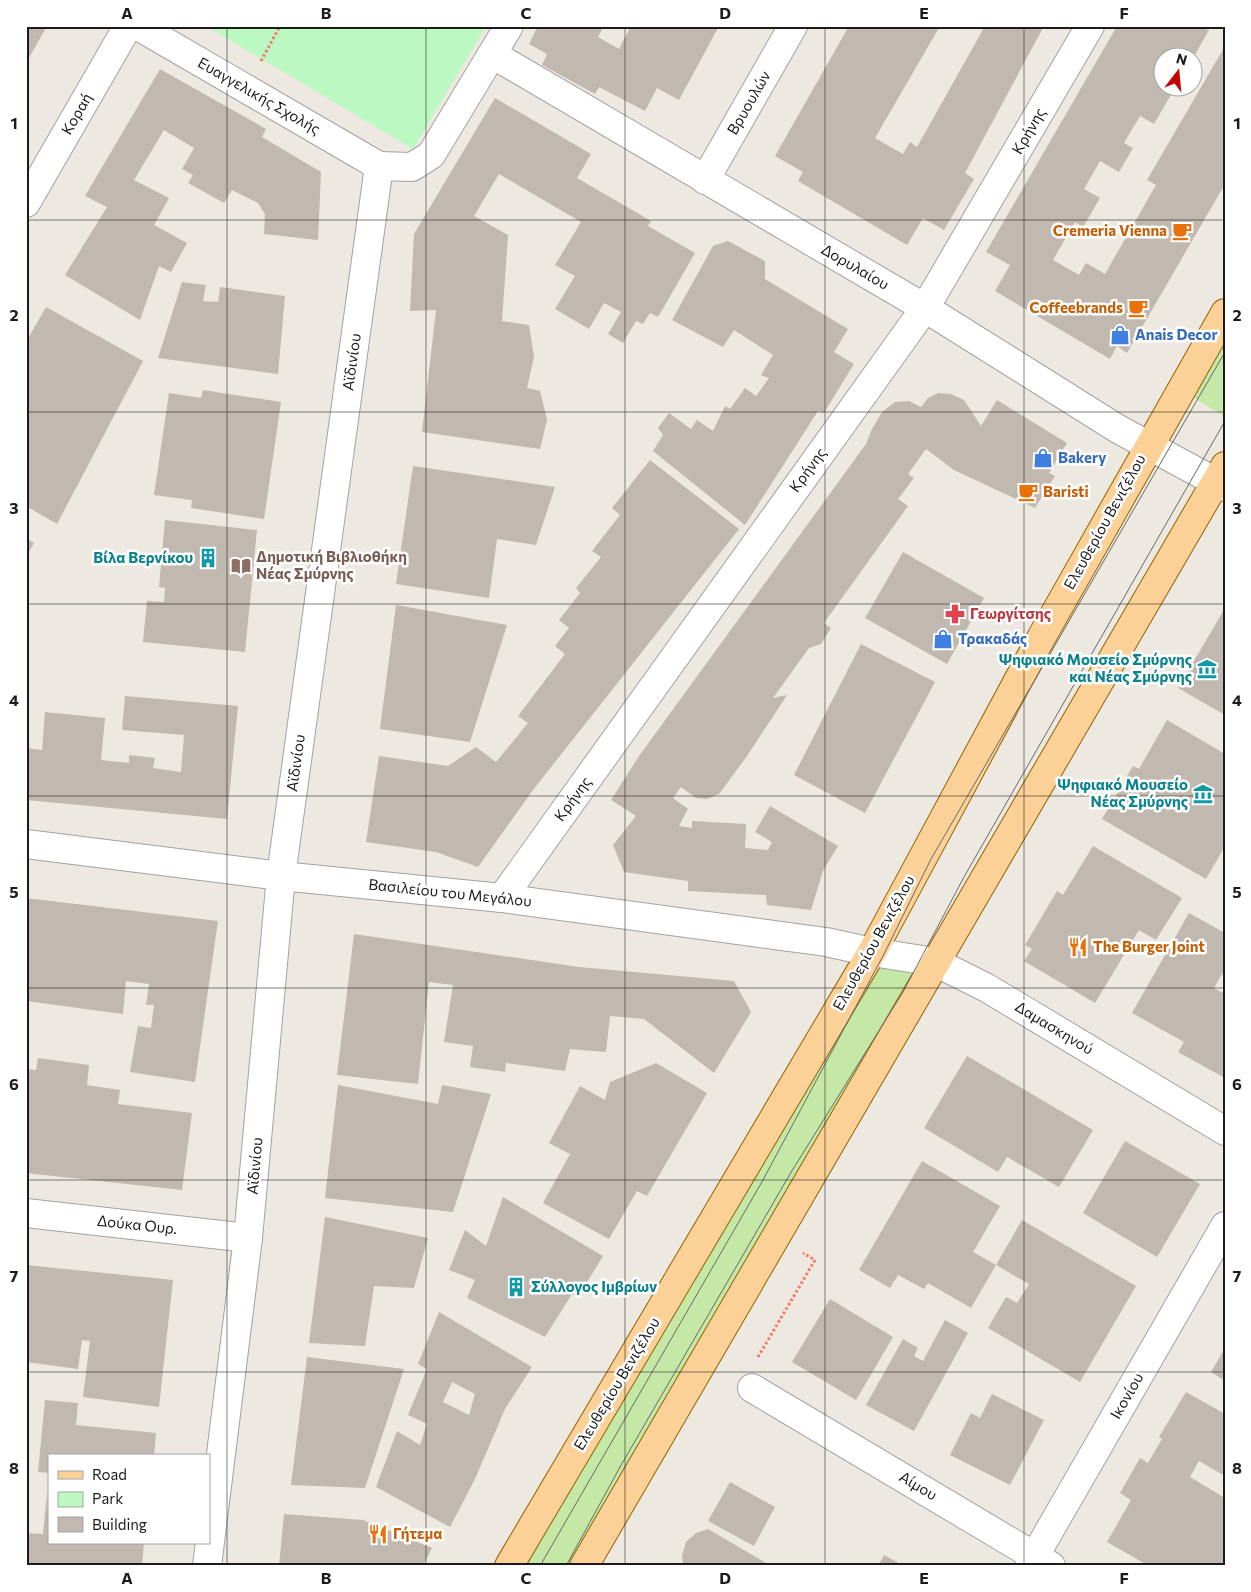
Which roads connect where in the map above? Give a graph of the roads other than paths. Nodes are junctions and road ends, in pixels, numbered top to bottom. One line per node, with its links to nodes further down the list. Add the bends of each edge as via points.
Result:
1 (128, 26): 9 (street, Κοραή)
2 (138, 26): 7 (street, Ευαγγελικής Σχολής)
3 (509, 26): 6 (street)
4 (793, 26): 8 (street, Βρυουλών)
5 (1090, 26): 10 (street, Κρήνης)
6 (492, 54): 7 (street, via 431,155 412,166); 8 (street, Δορυλαίου)
7 (379, 166): 15 (street, Αϊδινίου)
8 (705, 180): 10 (street, Δορυλαίου)
9 (26, 203)
10 (925, 308): 12 (street, Δορυλαίου); 16 (street, Κρήνης)
11 (1225, 313): 12 (main road, Ελευθερίου Βενιζέλου)
12 (1148, 446): 13 (street, Δορυλαίου); 17 (main road, Ελευθερίου Βενιζέλου)
13 (1222, 478): 18 (main road)
14 (26, 844): 15 (street, Βασιλείου του Μεγάλου)
15 (281, 876): 16 (street, Βασιλείου του Μεγάλου); 22 (street, Αϊδινίου)
16 (502, 898): 17 (street, Βασιλείου του Μεγάλου, via 826,942)
17 (872, 952): 18 (street, Δαμασκηνού); 28 (main road, Ελευθερίου Βενιζέλου)
18 (935, 962): 19 (street, Δαμασκηνού, via 986,988); 29 (main road)
19 (1225, 1131)
20 (26, 1213): 22 (street, Δούκα Ουρ.)
21 (1225, 1226): 26 (street, Ικονίου)
22 (248, 1238): 24 (street, Αϊδινίου)
23 (752, 1388): 26 (street, Αίμου)
24 (210, 1542)
25 (210, 1544): 27 (street, Αϊδινίου)
26 (1038, 1562)
27 (207, 1566)
28 (509, 1566)
29 (584, 1566)

